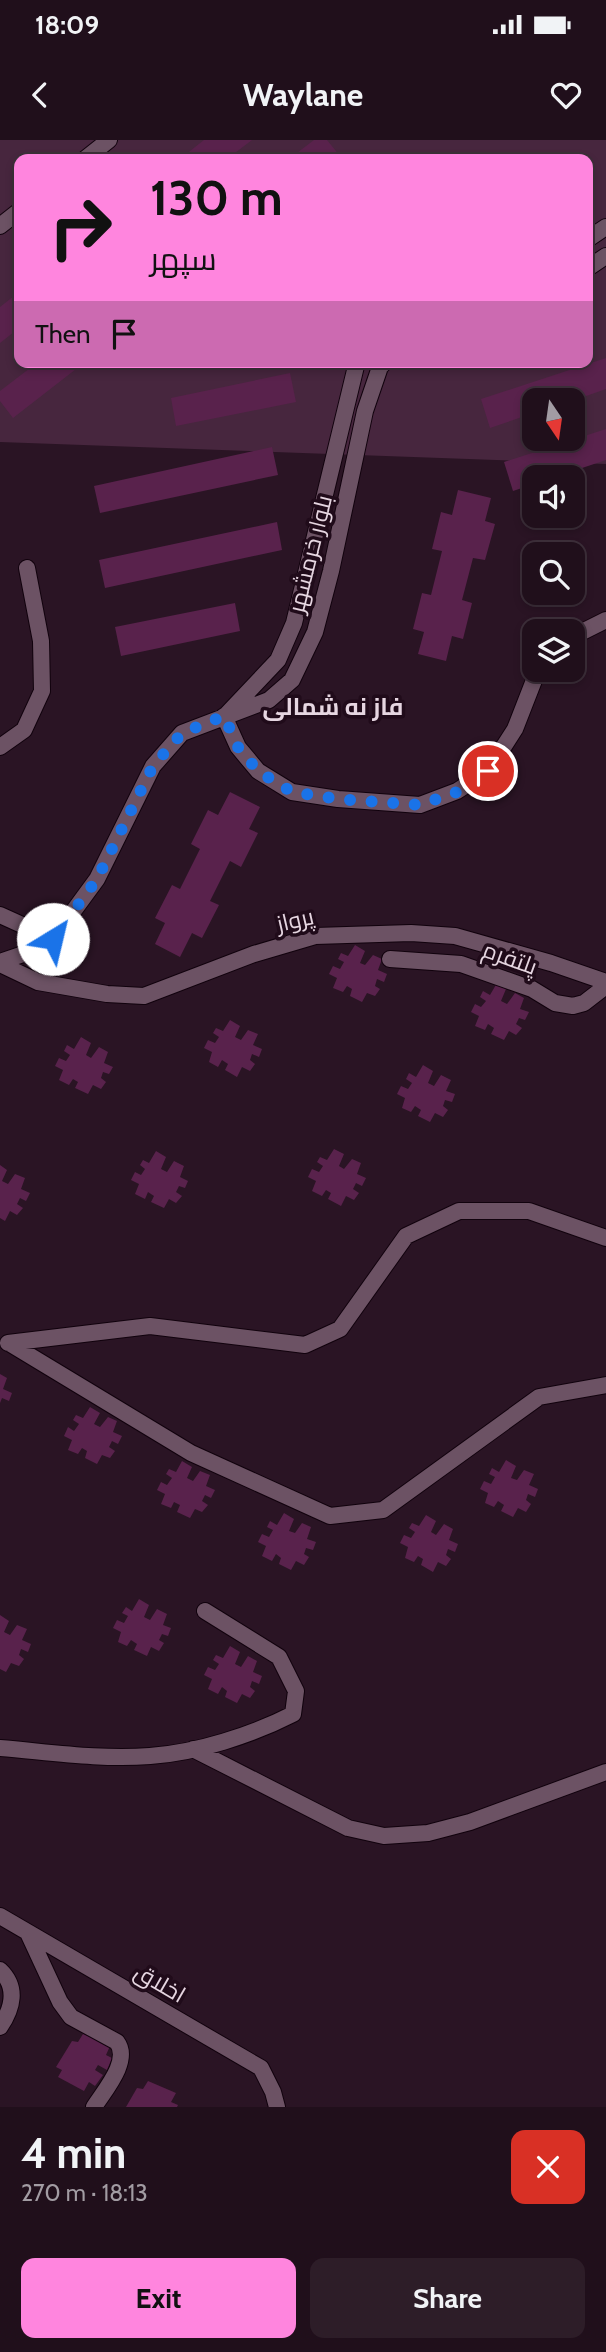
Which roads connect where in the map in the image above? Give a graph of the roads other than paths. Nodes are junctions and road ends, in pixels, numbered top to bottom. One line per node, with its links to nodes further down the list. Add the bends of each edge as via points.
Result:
1 (109, 140): 2 (street)
2 (91, 154)
3 (14, 215): 4 (street)
4 (0, 226)
5 (356, 368): 11 (street, بلوار خرمشهر, via 294,623 278,660)
6 (380, 368): 11 (street, بلوار خرمشهر, via 365,411 314,632 292,680 269,700)
7 (27, 568): 12 (street, via 41,641 42,691 24,730)
8 (606, 620): 9 (street)
9 (585, 630)
10 (533, 682): 11 (street, via 515,729 488,771 457,792 420,805 292,792 258,771 238,747)
11 (224, 716): 14 (street, بلوار خرمشهر, via 182,733 153,766 97,879)
12 (0, 747)
13 (0, 915): 14 (street)
14 (53, 939): 16 (street, بلوار خرمشهر)
15 (390, 959): 17 (street, پلتفرم, via 461,964 532,989 555,1003 573,1006 584,1003)
16 (0, 963): 17 (street, پرواز, via 38,982 144,996 315,936 411,933 455,936)
17 (606, 984)
18 (606, 1238): 19 (street, via 529,1211 459,1211 406,1236 340,1329 305,1345 150,1326)
19 (4, 1344): 20 (street, via 191,1453 330,1516 383,1510 538,1397)
20 (606, 1385)
21 (205, 1611): 23 (street, via 279,1657 296,1691 293,1714 264,1729)
22 (0, 1748): 23 (street, via 98,1756 150,1756)
23 (192, 1749): 24 (street, via 348,1828 384,1836 428,1833 470,1822)
24 (606, 1772)
25 (0, 1916): 26 (street, اخلاق)
26 (28, 1933): 29 (street, via 71,2017 121,2048 115,2073); 30 (street, اخلاق, via 261,2068)
27 (0, 1970): 28 (street, via 10,1982 13,2000)
28 (0, 2027)
29 (94, 2107)
30 (277, 2107)

